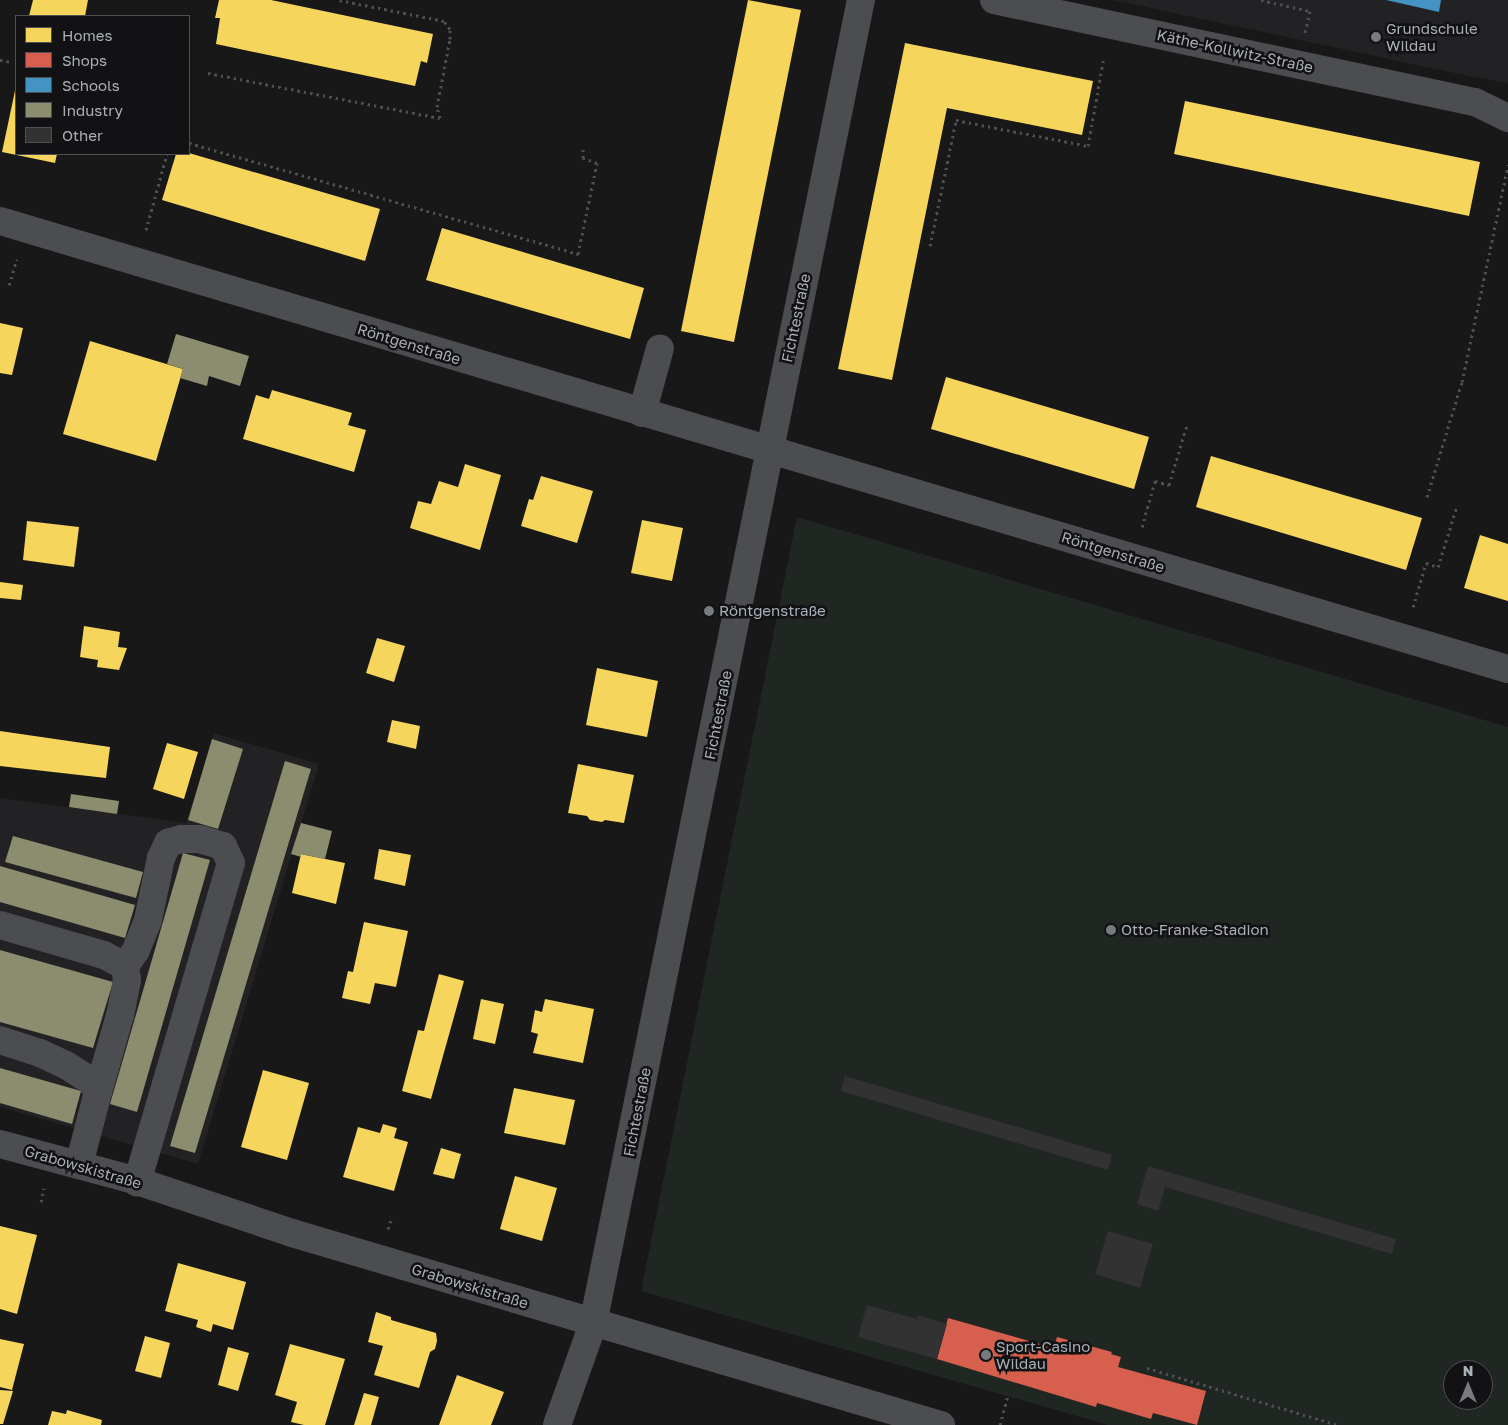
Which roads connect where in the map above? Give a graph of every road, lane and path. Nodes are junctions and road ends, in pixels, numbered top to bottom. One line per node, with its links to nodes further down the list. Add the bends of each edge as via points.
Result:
1 (339, 0): 9 (path, via 444,21 450,29 450,39 437,107 440,118)
2 (861, 0): 21 (street, Fichtestraße)
3 (994, 0): 8 (street, Käthe-Kollwitz-Straße)
4 (1261, 0): 8 (path, via 1310,11)
5 (1105, 53): 17 (path, via 1088,146 956,120)
6 (0, 60): 7 (path)
7 (12, 62)
8 (1298, 65): 10 (street, Käthe-Kollwitz-Straße, via 1475,102)
9 (208, 73)
10 (1508, 118)
11 (190, 143): 12 (path, via 578,254 597,163 583,158)
12 (583, 148)
13 (167, 155): 16 (path)
14 (1508, 165): 22 (path, via 1462,382)
15 (0, 221): 19 (street, Röntgenstraße)
16 (144, 234)
17 (930, 246)
18 (660, 348): 19 (street)
19 (642, 413): 21 (street, Röntgenstraße)
20 (1187, 425): 24 (path, via 1169,485 1155,481)
21 (769, 451): 26 (street, Röntgenstraße); 34 (street, Fichtestraße)
22 (1426, 497)
23 (1457, 506): 25 (path, via 1438,567 1426,563)
24 (1142, 529)
25 (1412, 610)
26 (1508, 669)
27 (0, 924): 28 (street, via 104,955)
28 (125, 966): 30 (street, via 127,980 120,1015); 33 (street, via 136,950 148,920 168,843 200,838 223,846 231,863)
29 (0, 1040): 30 (street, via 40,1052 66,1065 90,1081)
30 (98, 1092): 32 (street)
31 (0, 1144): 32 (street, Grabowskistraße)
32 (79, 1165): 33 (street, Grabowskistraße)
33 (137, 1182): 34 (street, Grabowskistraße, via 283,1231)
34 (593, 1324): 37 (street, Fichtestraße); 38 (street, Grabowskistraße)
35 (1147, 1368): 40 (path)
36 (1008, 1396): 39 (path)
37 (557, 1425)
38 (941, 1425)
39 (1000, 1425)
40 (1338, 1425)

